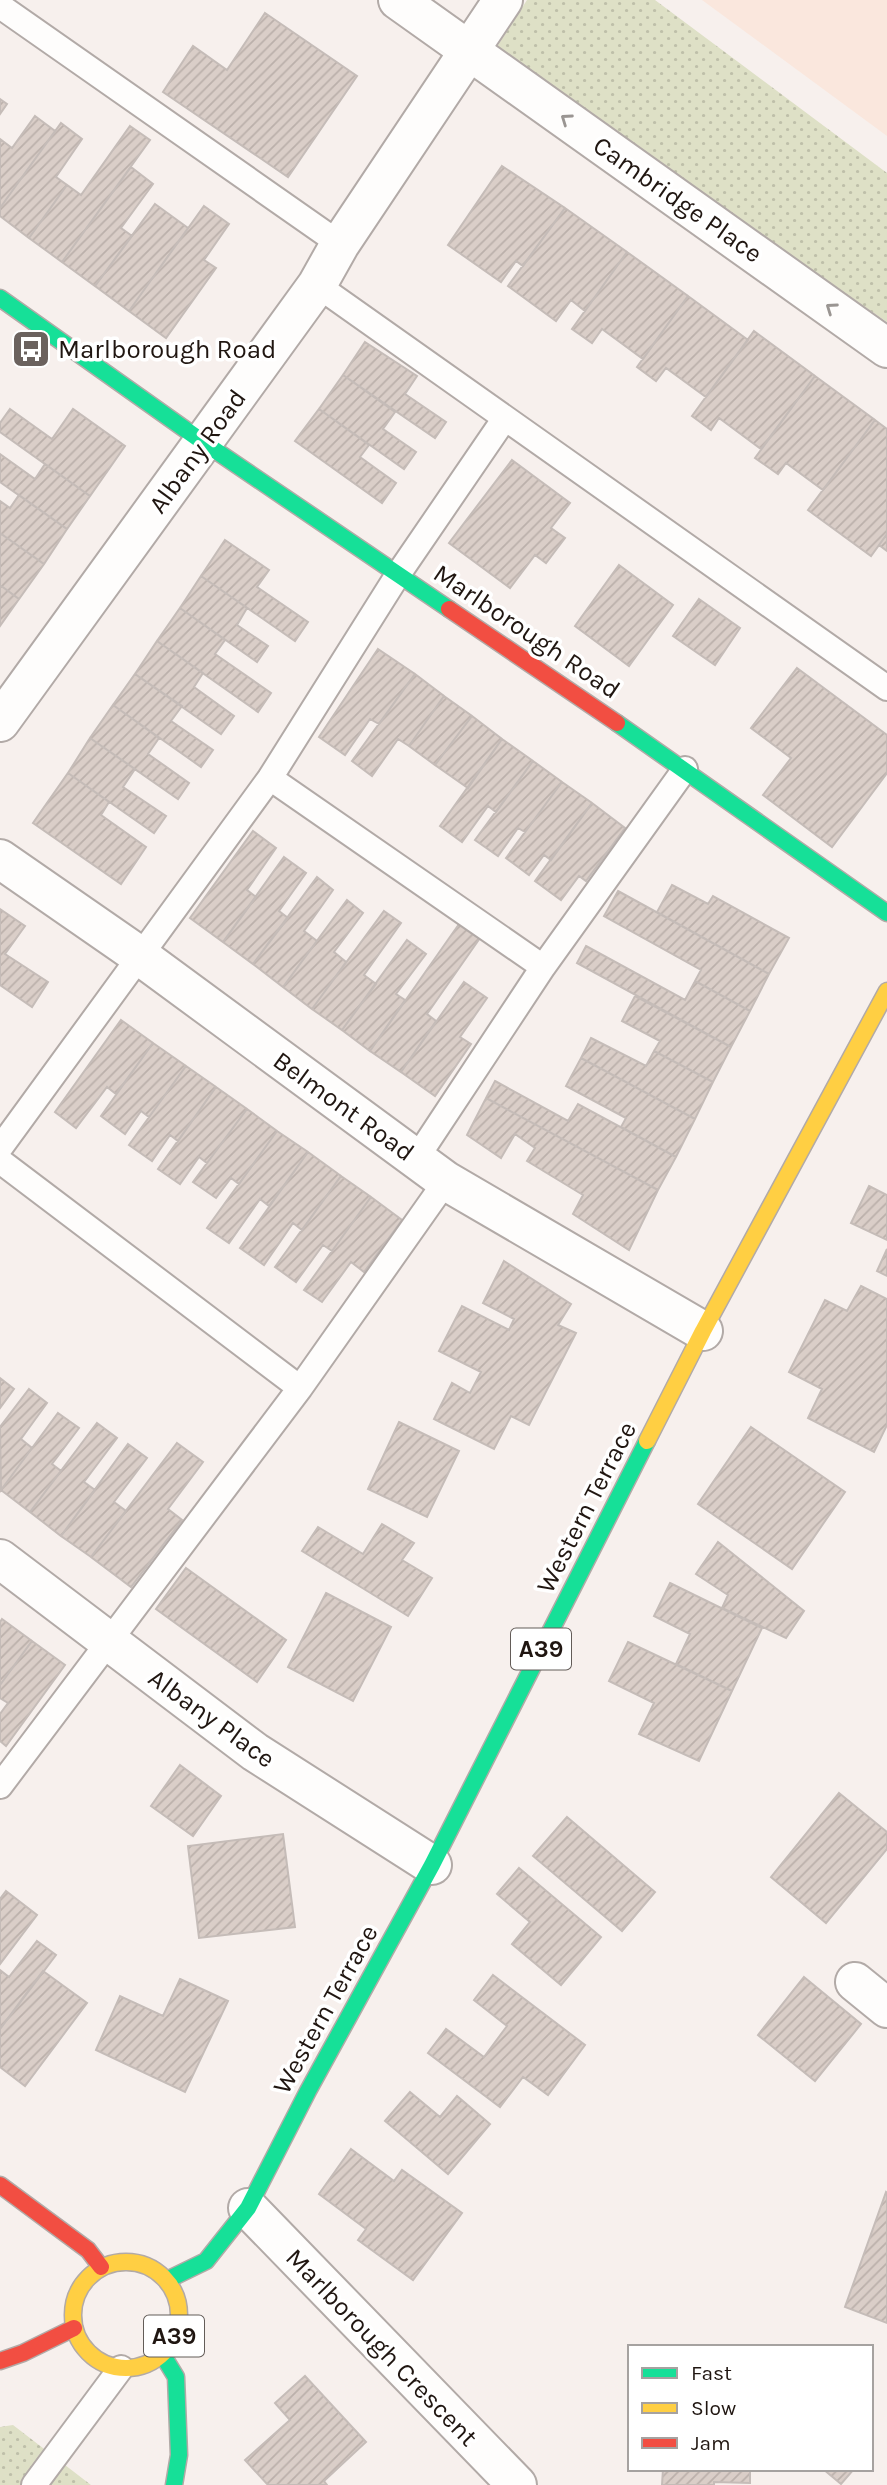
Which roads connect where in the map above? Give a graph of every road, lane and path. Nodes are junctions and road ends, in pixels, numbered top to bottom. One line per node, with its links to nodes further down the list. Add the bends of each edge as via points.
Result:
1 (398, 0): 4 (street, Cambridge Place)
2 (503, 0): 4 (street, Albany Road)
3 (3, 15): 5 (lane)
4 (469, 50): 5 (street, Albany Road); 8 (street, Cambridge Place, one-way to 4)
5 (340, 244): 6 (street, Albany Road)
6 (317, 285): 9 (lane); 10 (street, Albany Road)
7 (2, 304): 10 (main road, Marlborough Road)
8 (887, 348)
9 (505, 418): 11 (lane); 12 (lane)
10 (203, 442): 11 (main road, Marlborough Road); 13 (street, Albany Road)
11 (398, 573): 14 (main road, Marlborough Road); 15 (lane)
12 (887, 688)
13 (0, 722)
14 (685, 769): 17 (main road, Marlborough Road); 19 (lane)
15 (270, 778): 18 (lane); 19 (lane)
16 (0, 859): 18 (street, Belmont Road)
17 (887, 913)
18 (140, 956): 21 (lane); 23 (street, Belmont Road)
19 (543, 967): 23 (lane)
20 (887, 991): 24 (main road, Western Terrace / A39)
21 (0, 1148)
22 (0, 1161): 25 (lane)
23 (431, 1170): 24 (street, Belmont Road); 25 (lane)
24 (703, 1331): 29 (main road, Western Terrace / A39)
25 (300, 1388): 27 (lane)
26 (0, 1559): 27 (street, Albany Place)
27 (109, 1641): 28 (lane); 29 (street, Albany Place, via 255,1752)
28 (0, 1786)
29 (432, 1865): 33 (main road, Western Terrace / A39)
30 (855, 1982): 31 (street)
31 (887, 2007)
32 (0, 2185): 34 (main road, via 88,2250)
33 (248, 2208): 35 (main road, Western Terrace / A39, via 206,2261); 42 (street, Marlborough Crescent)
34 (101, 2267): 35 (main road, A39, via 136,2262); 36 (main road, via 77,2293)
35 (167, 2280): 37 (main road, A39, via 180,2319)
36 (74, 2328): 38 (main road); 39 (main road, A39, via 83,2347 100,2362)
37 (162, 2354): 39 (main road, A39, via 142,2366); 41 (main road, via 176,2376 179,2455)
38 (0, 2361)
39 (121, 2368): 40 (lane)
40 (34, 2485)
41 (174, 2485)
42 (517, 2485)

